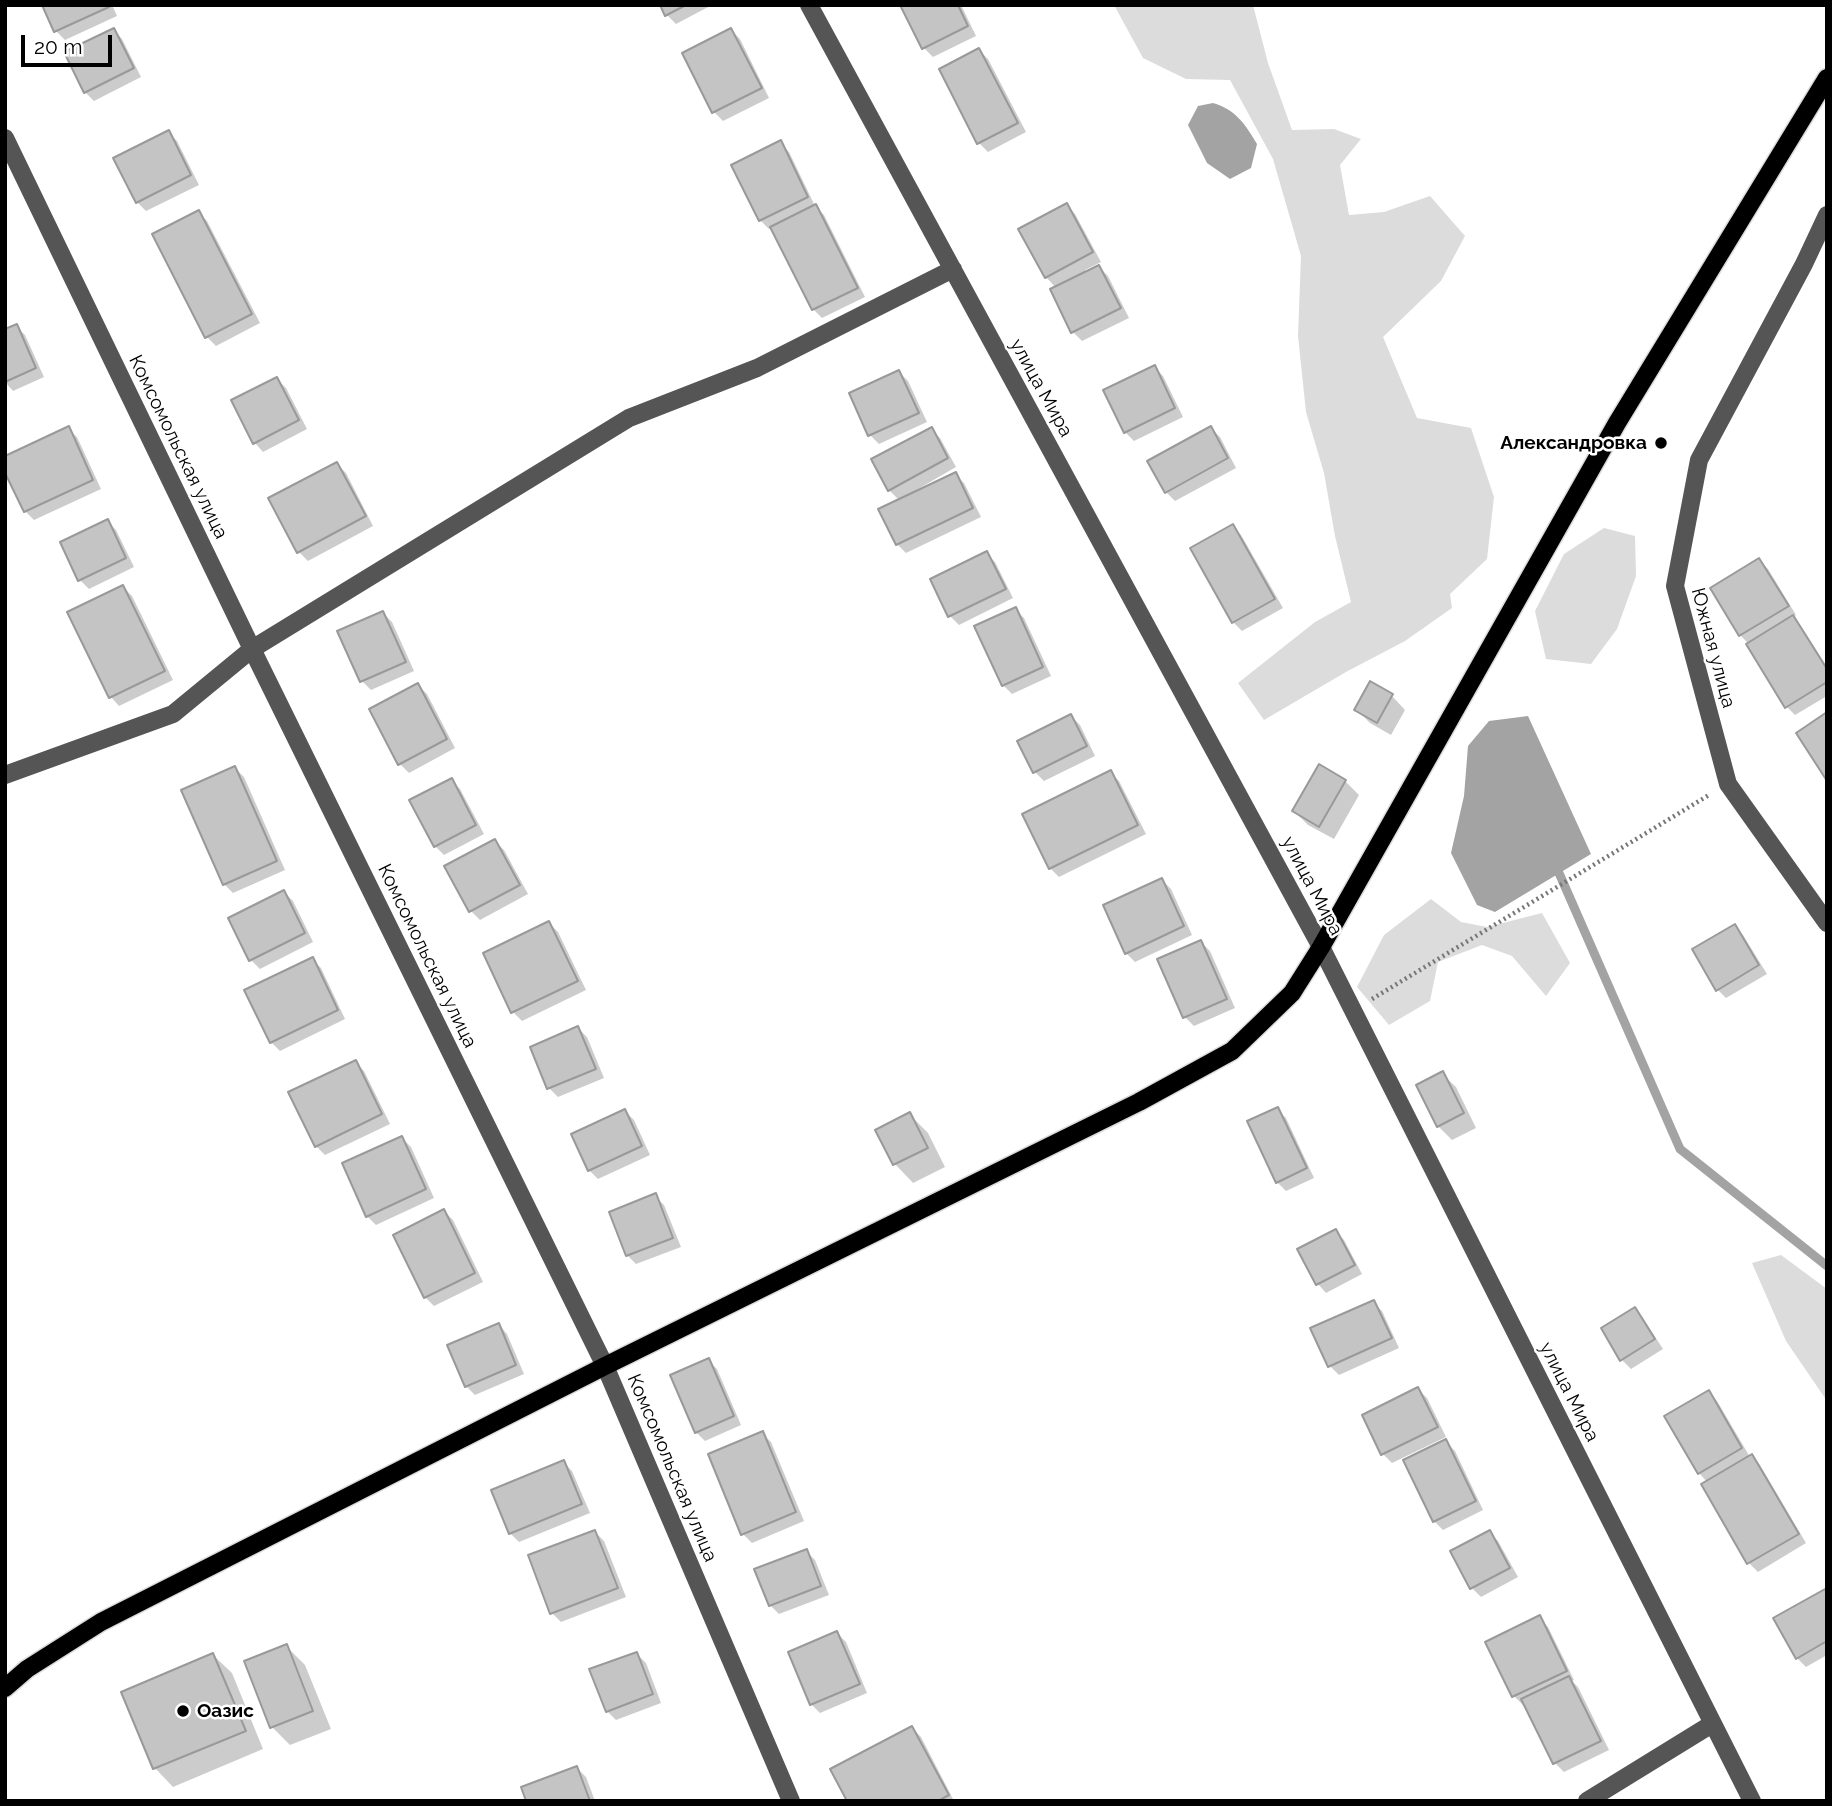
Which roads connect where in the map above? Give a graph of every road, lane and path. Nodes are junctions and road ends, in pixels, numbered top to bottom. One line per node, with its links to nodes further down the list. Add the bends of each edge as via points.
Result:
1 (809, 5): 5 (street, улица Мира)
2 (1827, 78): 10 (main road, via 1617,423)
3 (5, 138): 6 (street, Комсомольская улица)
4 (1827, 215): 8 (street, Южная улица, via 1699,460 1675,586)
5 (953, 269): 6 (street, via 757,368 629,418); 10 (street, улица Мира)
6 (252, 649): 7 (street, via 173,714); 12 (street, Комсомольская улица)
7 (5, 775)
8 (1728, 784): 9 (street, Южная улица); 11 (path)
9 (1827, 923)
10 (1321, 947): 11 (street, улица Мира); 12 (main road, via 1292,993 1232,1051 1139,1102)
11 (1354, 1011): 14 (street, улица Мира)
12 (606, 1366): 13 (main road, via 101,1622); 15 (street, Комсомольская улица)
13 (5, 1688)
14 (1712, 1724): 16 (street); 17 (street, улица Мира)
15 (791, 1801)
16 (1587, 1801)
17 (1752, 1801)

